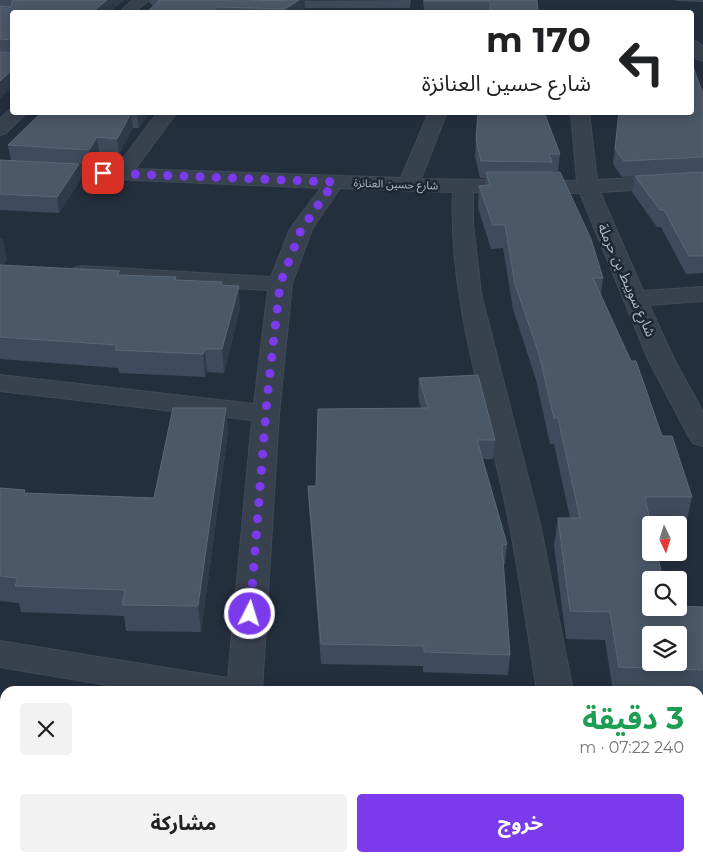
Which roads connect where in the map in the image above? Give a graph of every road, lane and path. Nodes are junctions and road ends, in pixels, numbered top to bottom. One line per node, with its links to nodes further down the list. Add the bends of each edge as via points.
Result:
1 (142, 0): 2 (street)
2 (130, 10)
3 (694, 46): 4 (street)
4 (703, 56)
5 (15, 115): 9 (street)
6 (166, 115): 11 (street)
7 (437, 115): 14 (street)
8 (580, 115): 16 (street, شارع سويبط بن حرملة)
9 (0, 129)
10 (0, 168): 11 (street, شارع حسين العنانزة)
11 (120, 174): 13 (street, شارع حسين العنانزة)
12 (703, 180): 16 (street, شارع حسين العنانزة)
13 (334, 182): 14 (street, شارع حسين العنانزة); 18 (street, via 301,230)
14 (408, 185): 15 (street, شارع حسين العنانزة)
15 (463, 186): 16 (street, شارع حسين العنانزة); 27 (street, via 462,235 474,326 523,517)
16 (588, 187): 20 (street, شارع سويبط بن حرملة)
17 (57, 272): 18 (street)
18 (280, 284): 22 (street)
19 (703, 294): 20 (street)
20 (634, 299): 23 (street, شارع سويبط بن حرملة, via 662,361)
21 (0, 383): 22 (street)
22 (266, 414): 26 (street)
23 (703, 437)
24 (0, 654): 25 (street)
25 (194, 686)
26 (244, 686)
27 (554, 686)

